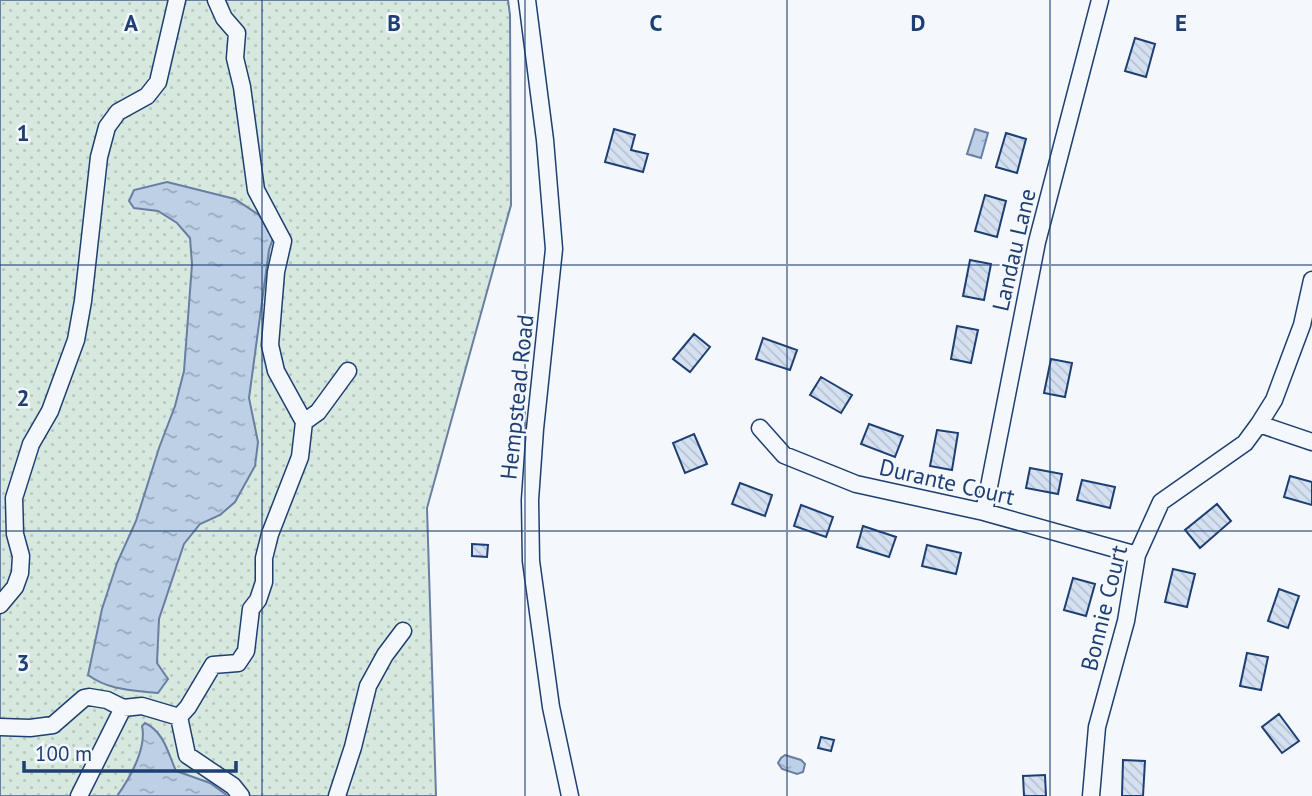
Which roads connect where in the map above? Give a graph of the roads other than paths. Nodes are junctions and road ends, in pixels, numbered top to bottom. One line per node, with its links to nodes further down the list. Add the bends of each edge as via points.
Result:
1 (177, 0): 14 (street, via 158,82 147,96 117,112 107,127 99,157 76,341 50,411 31,444 14,498 20,573)
2 (216, 0): 8 (street, via 237,33 235,58 256,190 283,241 270,345 276,371)
3 (527, 0): 22 (street, Hempstead Road, via 554,249 535,429 531,561 551,707)
4 (1100, 0): 12 (street, Landau Lane, via 1037,242)
5 (1312, 280): 6 (street, Bonnie Court)
6 (1307, 326): 9 (street, Bonnie Court)
7 (348, 371): 8 (street, via 318,412)
8 (304, 422): 17 (street, via 300,457 270,534 264,582 251,609 246,651 238,663 214,665)
9 (1259, 424): 11 (street); 13 (street, Bonnie Court, via 1245,443 1161,502)
10 (760, 428): 12 (street, Durante Court, via 784,455 856,484)
11 (1312, 442)
12 (984, 512): 13 (street, Durante Court)
13 (1137, 555): 23 (street, Bonnie Court, via 1126,621 1097,727)
14 (0, 605)
15 (403, 631): 21 (street, via 368,686)
16 (123, 708): 17 (street, via 142,706); 18 (street, via 89,697 53,725); 19 (street)
17 (179, 717): 20 (street, via 187,755)
18 (0, 727)
19 (79, 796)
20 (241, 796)
21 (337, 796)
22 (570, 796)
23 (1091, 796)

